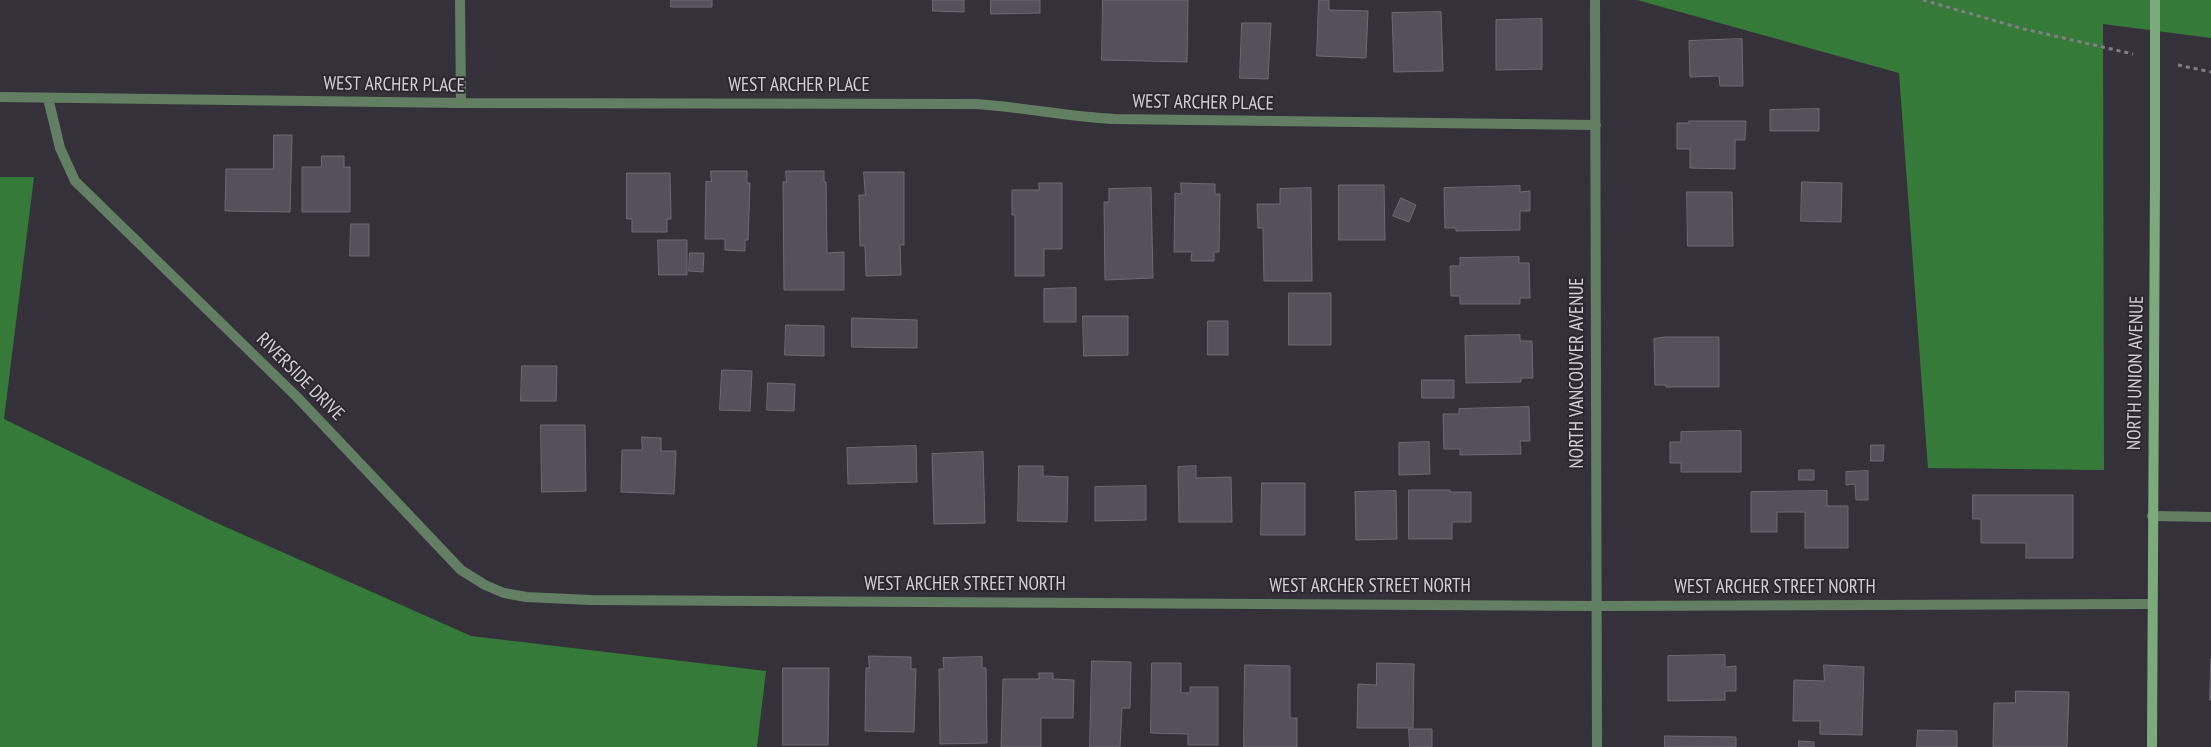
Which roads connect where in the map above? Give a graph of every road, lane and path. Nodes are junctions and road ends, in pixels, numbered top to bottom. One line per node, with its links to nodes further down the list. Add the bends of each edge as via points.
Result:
1 (460, 0): 10 (street)
2 (1595, 0): 11 (street, NORTH VANCOUVER AVENUE)
3 (1923, 0): 5 (path, via 2020,28)
4 (2155, 0): 12 (street, NORTH UNION AVENUE, bridge)
5 (2135, 55)
6 (2173, 64): 7 (path)
7 (2211, 72)
8 (0, 97): 9 (street, WEST ARCHER PLACE)
9 (48, 98): 10 (street, WEST ARCHER PLACE); 14 (street, RIVERSIDE DRIVE, via 60,148 75,181 297,397 462,570 504,593)
10 (461, 103): 11 (street, WEST ARCHER PLACE, via 976,104 1115,119)
11 (1596, 126): 16 (street, NORTH VANCOUVER AVENUE)
12 (2152, 516): 13 (street); 15 (street, NORTH UNION AVENUE)
13 (2211, 517)
14 (590, 600): 16 (street, WEST ARCHER STREET NORTH)
15 (2151, 604): 16 (street, WEST ARCHER STREET NORTH); 18 (street, NORTH UNION AVENUE)
16 (1596, 606): 17 (street, NORTH VANCOUVER AVENUE)
17 (1597, 747)
18 (2152, 747)

